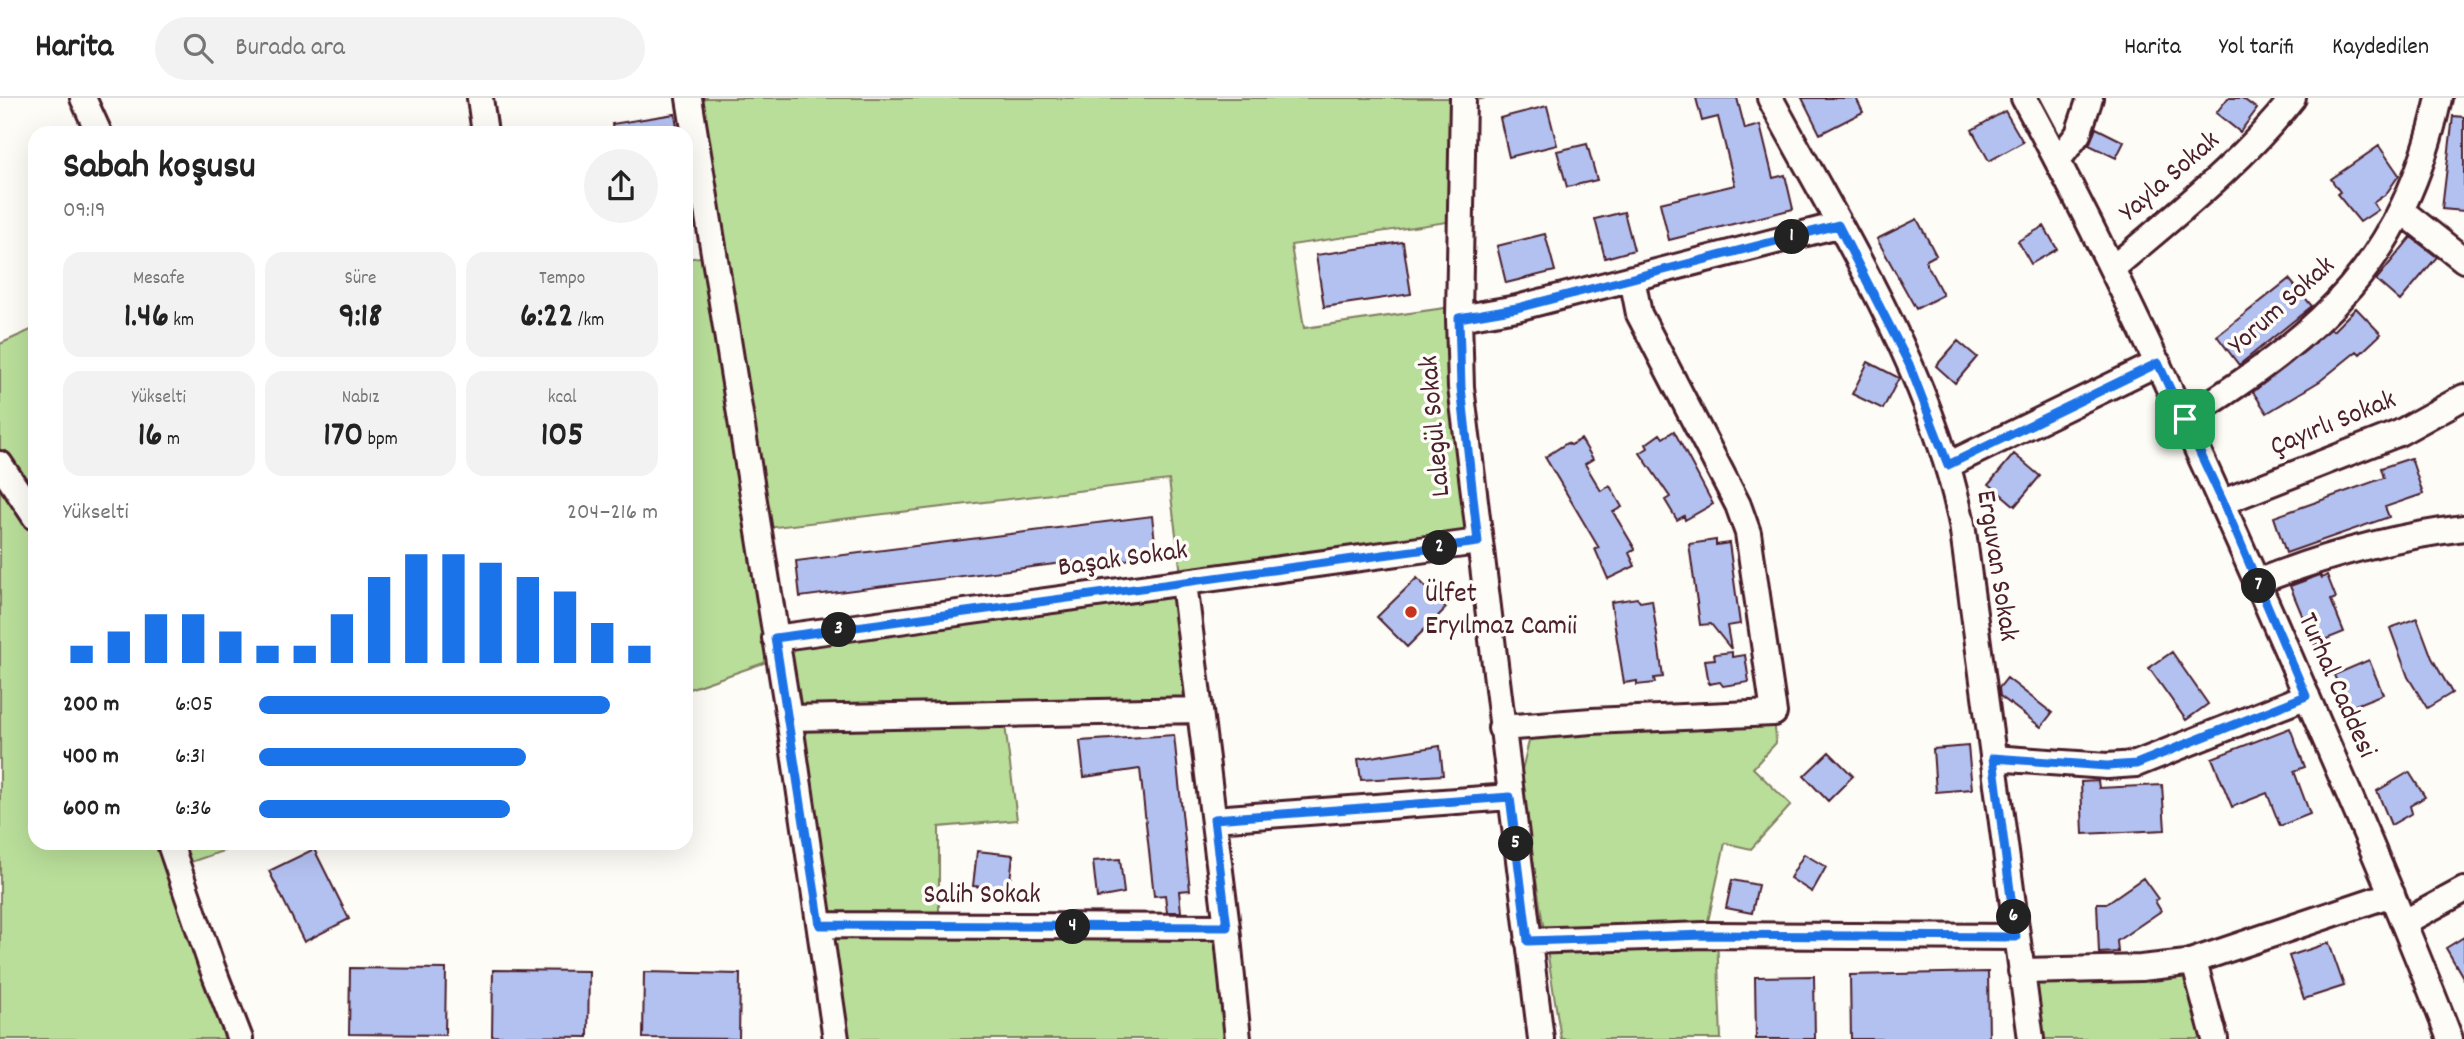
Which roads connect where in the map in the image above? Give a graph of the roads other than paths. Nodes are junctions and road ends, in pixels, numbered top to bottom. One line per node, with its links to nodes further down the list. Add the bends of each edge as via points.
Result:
1 (83, 98): 10 (street)
2 (480, 98): 11 (street)
3 (689, 98): 30 (street)
4 (1770, 98): 14 (street, Erguvan Sokak)
5 (2024, 98): 12 (street, Turhal Caddesi)
6 (2090, 98): 12 (street, via 2078,134)
7 (2293, 98): 16 (street, Yayla Sokak, via 2260,138)
8 (1470, 100): 18 (street, Lalegül Sokak)
9 (2432, 100): 13 (street, Yorum Sokak, via 2425,156)
10 (96, 126)
11 (484, 126)
12 (2058, 160): 16 (street, Turhal Caddesi)
13 (2402, 211): 15 (street); 21 (street, Yorum Sokak, via 2383,246 2333,309 2280,355)
14 (1838, 225): 17 (street); 23 (street, Erguvan Sokak, via 1909,364)
15 (2464, 260)
16 (2113, 268): 19 (street, Turhal Caddesi)
17 (1632, 278): 18 (street); 34 (street, via 1639,314 1738,505 1748,533 1774,713)
18 (1459, 318): 27 (street, Lalegül Sokak, via 1461,387)
19 (2158, 363): 21 (street, Turhal Caddesi); 23 (street)
20 (2464, 397): 24 (street, Çayırlı Sokak, via 2399,433)
21 (2185, 419): 24 (street, Turhal Caddesi)
22 (0, 464): 25 (street)
23 (1948, 465): 35 (street, Erguvan Sokak, via 1962,524)
24 (2223, 502): 28 (street, Turhal Caddesi)
25 (28, 506)
26 (2464, 528): 28 (street, via 2367,544)
27 (1478, 542): 29 (street, Başak Sokak); 34 (street, Lalegül Sokak)
28 (2257, 582): 31 (street, Turhal Caddesi)
29 (1184, 583): 30 (street, Başak Sokak); 32 (street)
30 (775, 638): 33 (street)
31 (2306, 696): 35 (street, via 2136,764); 40 (street, Turhal Caddesi)
32 (1200, 710): 33 (street); 37 (street)
33 (789, 718): 42 (street)
34 (1502, 729): 36 (street, Lalegül Sokak)
35 (1993, 758): 44 (street, Erguvan Sokak)
36 (1510, 797): 37 (street); 45 (street, Lalegül Sokak)
37 (1214, 819): 43 (street)
38 (172, 850): 48 (street)
39 (2464, 890): 41 (street)
40 (2392, 894): 41 (street, Turhal Caddesi); 46 (street)
41 (2405, 922): 54 (street, Turhal Caddesi)
42 (820, 925): 43 (street, Salih Sokak); 49 (street)
43 (1227, 927): 50 (street)
44 (2016, 937): 45 (street, via 1705,935); 47 (street, Erguvan Sokak)
45 (1528, 941): 51 (street, Lalegül Sokak)
46 (2193, 962): 47 (street); 53 (street)
47 (2021, 971): 52 (street, Erguvan Sokak)
48 (240, 1039)
49 (836, 1039)
50 (1238, 1039)
51 (1541, 1039)
52 (2031, 1039)
53 (2215, 1039)
54 (2450, 1039)

